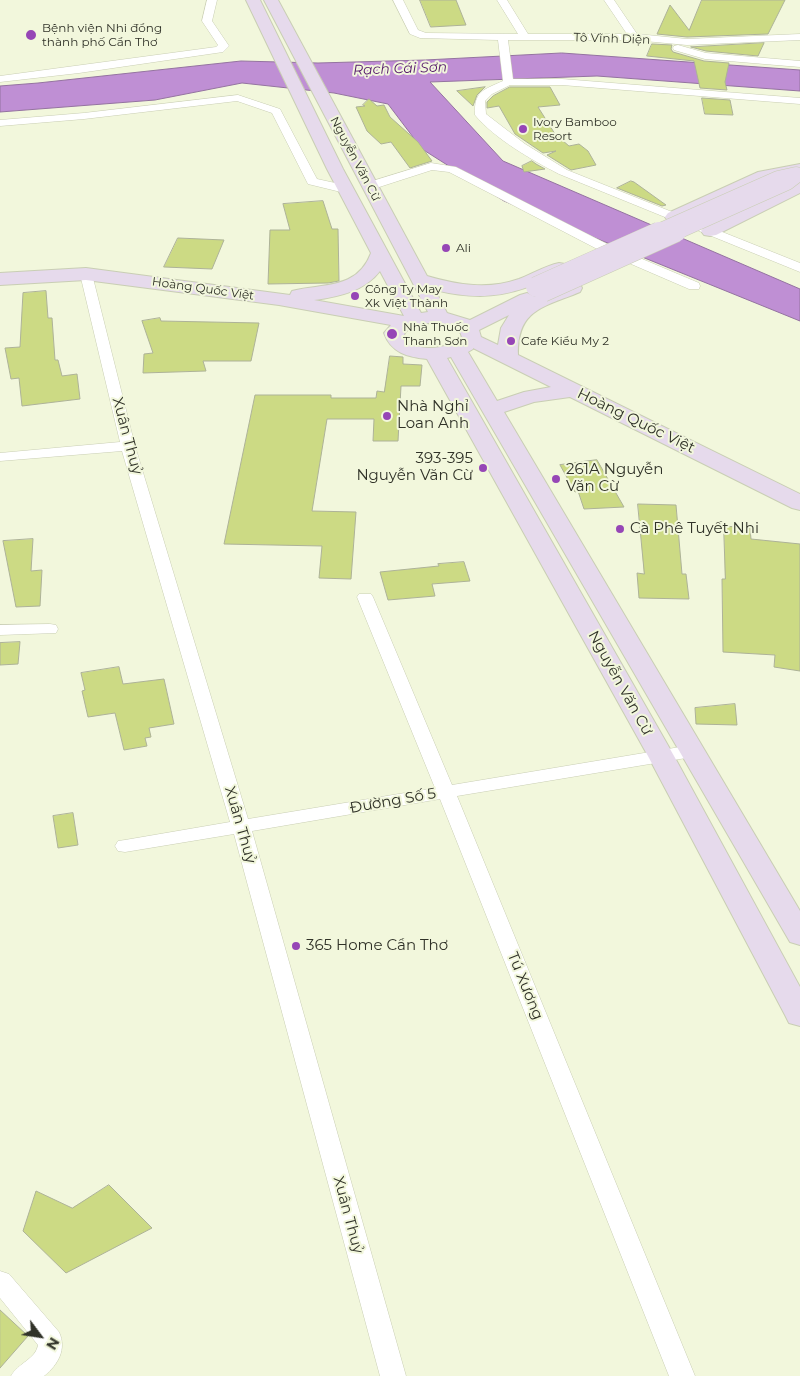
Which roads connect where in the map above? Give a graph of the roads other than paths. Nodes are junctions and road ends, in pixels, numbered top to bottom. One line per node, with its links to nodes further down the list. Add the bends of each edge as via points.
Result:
1 (212, 0): 13 (street, via 207,20 224,46 219,50)
2 (398, 0): 10 (street, Tô Vĩnh Diện, via 414,32 424,36)
3 (502, 0): 7 (street)
4 (609, 0): 8 (street)
5 (272, 3): 18 (main road, Nguyễn Văn Cừ)
6 (254, 4): 19 (main road, Nguyễn Văn Cừ)
7 (525, 37): 8 (street, Tô Vĩnh Diện); 10 (street, Tô Vĩnh Diện)
8 (634, 37): 11 (street, Tô Vĩnh Diện)
9 (800, 37): 11 (street, Tô Vĩnh Diện, via 712,42)
10 (503, 40): 14 (street)
11 (653, 40): 12 (street, via 705,56)
12 (800, 64)
13 (0, 79)
14 (507, 79): 15 (street); 20 (street, via 480,100 481,115 501,133 563,172)
15 (800, 101)
16 (0, 123): 19 (street, via 238,98 276,111 312,181)
17 (799, 176): 20 (main road, via 764,176); 21 (main road); 32 (main road, bridge, via 778,179 539,289)
18 (370, 186): 22 (street, via 431,166 452,169); 28 (main road, Nguyễn Văn Cừ)
19 (345, 189): 23 (main road, Nguyễn Văn Cừ)
20 (674, 217): 21 (street)
21 (710, 231): 25 (street)
22 (606, 248): 24 (street); 28 (main road, via 507,289 453,289)
23 (380, 252): 30 (main road, via 378,262 364,279 338,290 305,295); 31 (main road, Nguyễn Văn Cừ)
24 (635, 261): 29 (street); 33 (main road, via 519,314 506,340)
25 (800, 268)
26 (86, 274): 27 (main road, Hoàng Quốc Việt); 30 (main road, Hoàng Quốc Việt); 36 (street, Xuân Thuỷ)
27 (0, 279)
28 (419, 279): 32 (main road, Nguyễn Văn Cừ)
29 (694, 286)
30 (255, 296): 31 (main road, Hoàng Quốc Việt)
31 (410, 320): 32 (main road, Hoàng Quốc Việt); 32 (main road, via 394,333 400,344 414,351)
32 (454, 335): 33 (main road, Hoàng Quốc Việt); 35 (main road, Nguyễn Văn Cừ); 43 (main road, Nguyễn Văn Cừ)
33 (508, 358): 34 (main road, Hoàng Quốc Việt)
34 (573, 390): 35 (main road, via 531,396); 38 (main road, Hoàng Quốc Việt)
35 (492, 409): 42 (main road, Nguyễn Văn Cừ)
36 (128, 446): 37 (street); 45 (street, Xuân Thuỷ)
37 (0, 456)
38 (800, 503)
39 (365, 597): 44 (street, Tú Xương)
40 (50, 629): 41 (street)
41 (0, 630)
42 (692, 751): 43 (street, Đường Số 5); 47 (main road, Nguyễn Văn Cừ)
43 (661, 756): 44 (street, Đường Số 5); 48 (main road, Nguyễn Văn Cừ)
44 (446, 792): 45 (street, Đường Số 5); 52 (street, Tú Xương)
45 (241, 826): 46 (street, Đường Số 5); 51 (street, Xuân Thuỷ)
46 (125, 846)
47 (800, 934)
48 (800, 1015)
49 (0, 1281): 50 (street, via 50,1340 48,1355)
50 (24, 1376)
51 (393, 1376)
52 (682, 1376)

